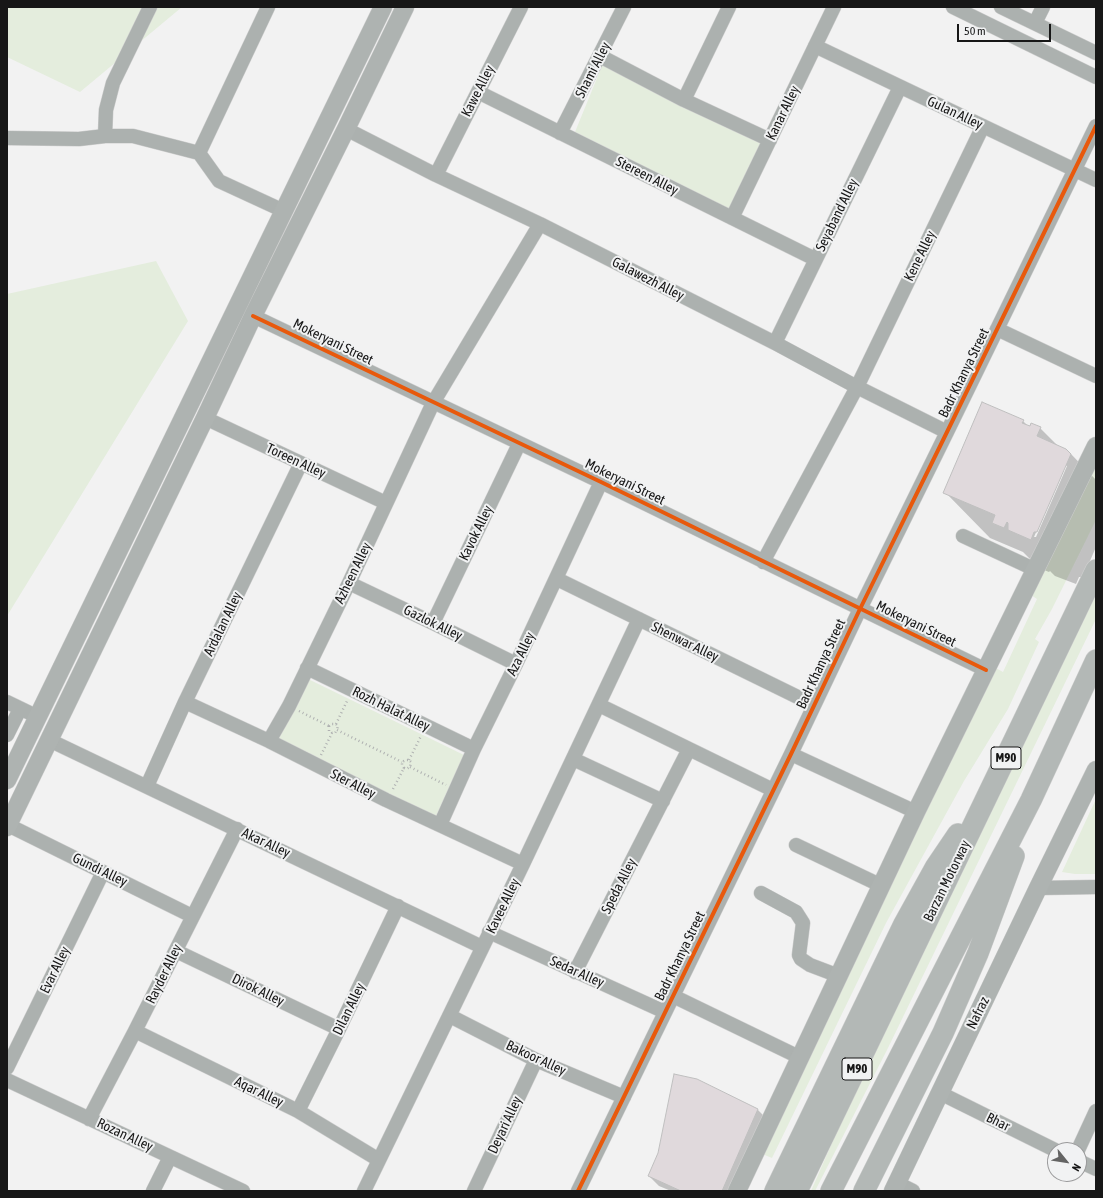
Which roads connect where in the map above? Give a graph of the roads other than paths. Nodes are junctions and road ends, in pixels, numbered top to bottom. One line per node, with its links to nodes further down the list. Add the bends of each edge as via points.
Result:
1 (150, 7): 24 (street, via 113,83 106,110)
2 (268, 7): 27 (street)
3 (383, 7): 31 (main road)
4 (405, 7): 22 (main road)
5 (521, 7): 18 (street, Kawe Alley)
6 (624, 7): 15 (street, Shami Alley)
7 (729, 7): 19 (street)
8 (834, 7): 13 (street, Kanar Alley)
9 (953, 7): 16 (street)
10 (1001, 7): 12 (street)
11 (1043, 7): 12 (street)
12 (1035, 24): 14 (street)
13 (815, 46): 17 (street, Gulan Alley); 26 (street, Kanar Alley)
14 (1096, 53)
15 (600, 56): 19 (street); 23 (street, Shami Alley)
16 (1096, 77)
17 (900, 87): 20 (street, Gulan Alley); 34 (street, Seyaband Alley)
18 (478, 92): 23 (street, Stereen Alley); 29 (street, Kawe Alley)
19 (684, 100): 26 (street)
20 (983, 126): 28 (street, Gulan Alley); 39 (street, Kene Alley)
21 (1096, 126): 28 (street, Badr Khanya Street)
22 (346, 129): 29 (street, Galawezh Alley); 35 (main road)
23 (560, 132): 32 (street, Stereen Alley)
24 (105, 136): 25 (street, via 79,139); 27 (street, via 133,136)
25 (7, 138)
26 (770, 140): 32 (street, Kanar Alley)
27 (199, 153): 31 (street, via 219,181)
28 (1075, 170): 30 (street, Gulan Alley); 36 (street, Badr Khanya Street)
29 (436, 175): 33 (street, Galawezh Alley)
30 (1096, 180)
31 (284, 211): 67 (main road)
32 (732, 218): 34 (street, Stereen Alley)
33 (540, 224): 37 (street, Galawezh Alley); 40 (street, Azheen Alley)
34 (815, 260): 37 (street, Seyaband Alley)
35 (253, 316): 40 (street, Mokeryani Street); 41 (main road)
36 (998, 329): 38 (street); 42 (street, Badr Khanya Street)
37 (775, 343): 39 (street, Galawezh Alley)
38 (1096, 376)
39 (857, 387): 42 (street, Galawezh Alley); 49 (street, Kene Alley)
40 (433, 403): 43 (street, Mokeryani Street); 47 (street, Azheen Alley)
41 (205, 418): 45 (street, Toreen Alley); 69 (main road)
42 (947, 432): 54 (street, Badr Khanya Street)
43 (519, 444): 46 (street, Mokeryani Street); 56 (street, Kavok Alley)
44 (1096, 446): 50 (main road)
45 (301, 463): 47 (street, Toreen Alley); 63 (street, Ardalan Alley)
46 (600, 482): 49 (street, Mokeryani Street); 52 (street, Aza Alley)
47 (386, 503): 53 (street, Azheen Alley)
48 (963, 536): 50 (street)
49 (763, 562): 54 (street, Mokeryani Street)
50 (1036, 570): 60 (main road)
51 (1096, 570): 76 (highway, Barzan Motorway / M90)
52 (557, 579): 55 (street, Shenwar Alley); 58 (street, Aza Alley)
53 (349, 583): 56 (street, Gazlok Alley); 59 (street, Azheen Alley)
54 (860, 609): 60 (street, Mokeryani Street); 65 (street, Badr Khanya Street)
55 (640, 619): 64 (street, Kavee Alley); 65 (street, Shenwar Alley)
56 (433, 622): 58 (street, Gazlok Alley)
57 (1096, 660): 61 (highway, M90)
58 (516, 664): 71 (street, Aza Alley)
59 (307, 668): 70 (street, Azheen Alley); 71 (street, Rozh Halat Alley)
60 (986, 670): 83 (main road)
61 (1092, 680): 81 (highway, M90)
62 (7, 702): 66 (street)
63 (185, 702): 70 (street, Ster Alley); 79 (street, Ardalan Alley)
64 (598, 705): 72 (street); 75 (street, Kavee Alley)
65 (814, 705): 73 (street, Badr Khanya Street)
66 (20, 709): 67 (street); 68 (street)
67 (38, 717): 74 (main road)
68 (7, 735)
69 (49, 740): 79 (street, Akar Alley); 85 (main road)
70 (269, 741): 84 (street, Ster Alley)
71 (474, 749): 84 (street, Aza Alley)
72 (689, 749): 80 (street); 82 (street, Speda Alley)
73 (791, 754): 80 (street, Badr Khanya Street); 83 (street)
74 (12, 756): 78 (main road)
75 (573, 760): 82 (street); 88 (street, Kavee Alley)
76 (996, 779): 126 (highway, via 935,868 916,902); 127 (highway, Barzan Motorway / M90)
77 (1094, 779): 92 (main road, Nafraz)
78 (7, 780)
79 (147, 786): 86 (street, Akar Alley)
80 (773, 790): 101 (street, Badr Khanya Street)
81 (1031, 800): 128 (highway, M90); 129 (highway, via 1010,869 944,1033)
82 (663, 801): 99 (street, Speda Alley)
83 (916, 812): 90 (main road)
84 (440, 825): 88 (street, Ster Alley)
85 (8, 826): 89 (street, Gundi Alley)
86 (236, 829): 94 (street, Akar Alley); 95 (street, Rayder Alley)
87 (796, 845): 90 (street)
88 (523, 864): 96 (street, Kavee Alley)
89 (103, 872): 95 (street, Gundi Alley); 108 (street, Evar Alley)
90 (882, 886): 100 (main road)
91 (1096, 887): 92 (street)
92 (1038, 888): 110 (main road, Nafraz)
93 (761, 893): 100 (street, via 796,912 803,923 799,955 801,959)
94 (398, 906): 97 (street, Akar Alley); 104 (street, Dilan Alley)
95 (192, 916): 98 (street, Rayder Alley)
96 (489, 932): 97 (street, Kavee Alley); 99 (street, Sedar Alley)
97 (482, 947): 103 (street, Kavee Alley)
98 (176, 951): 104 (street, Dirok Alley); 105 (street, Rayder Alley)
99 (575, 972): 102 (street, Sedar Alley)
100 (839, 976): 106 (main road)
101 (673, 996): 102 (street, Badr Khanya Street); 106 (street)
102 (665, 1012): 111 (street, Badr Khanya Street)
103 (450, 1016): 107 (street, Bakoor Alley); 118 (street, Kavee Alley)
104 (340, 1029): 112 (street, Dilan Alley)
105 (135, 1031): 112 (street, Aqar Alley); 114 (street, Rayder Alley)
106 (801, 1058): 125 (main road)
107 (536, 1060): 111 (street, Bakoor Alley); 123 (street, Deyari Alley)
108 (7, 1068)
109 (7, 1080): 114 (street, Rozan Alley)
110 (940, 1093): 116 (street, Bhar); 119 (main road, Nafraz)
111 (624, 1097): 124 (street, Badr Khanya Street)
112 (298, 1111): 118 (street, Aqar Alley)
113 (1096, 1111): 115 (street)
114 (89, 1118): 117 (street, Rozan Alley)
115 (1082, 1142)
116 (1047, 1146)
117 (170, 1157): 120 (street); 121 (street, Rozan Alley)
118 (379, 1160): 122 (street, Kavee Alley)
119 (895, 1187): 130 (street)
120 (153, 1191)
121 (243, 1191)
122 (364, 1191)
123 (474, 1191)
124 (578, 1191)
125 (737, 1191)
126 (775, 1191)
127 (797, 1191)
128 (830, 1191)
129 (864, 1191)
130 (913, 1191)

